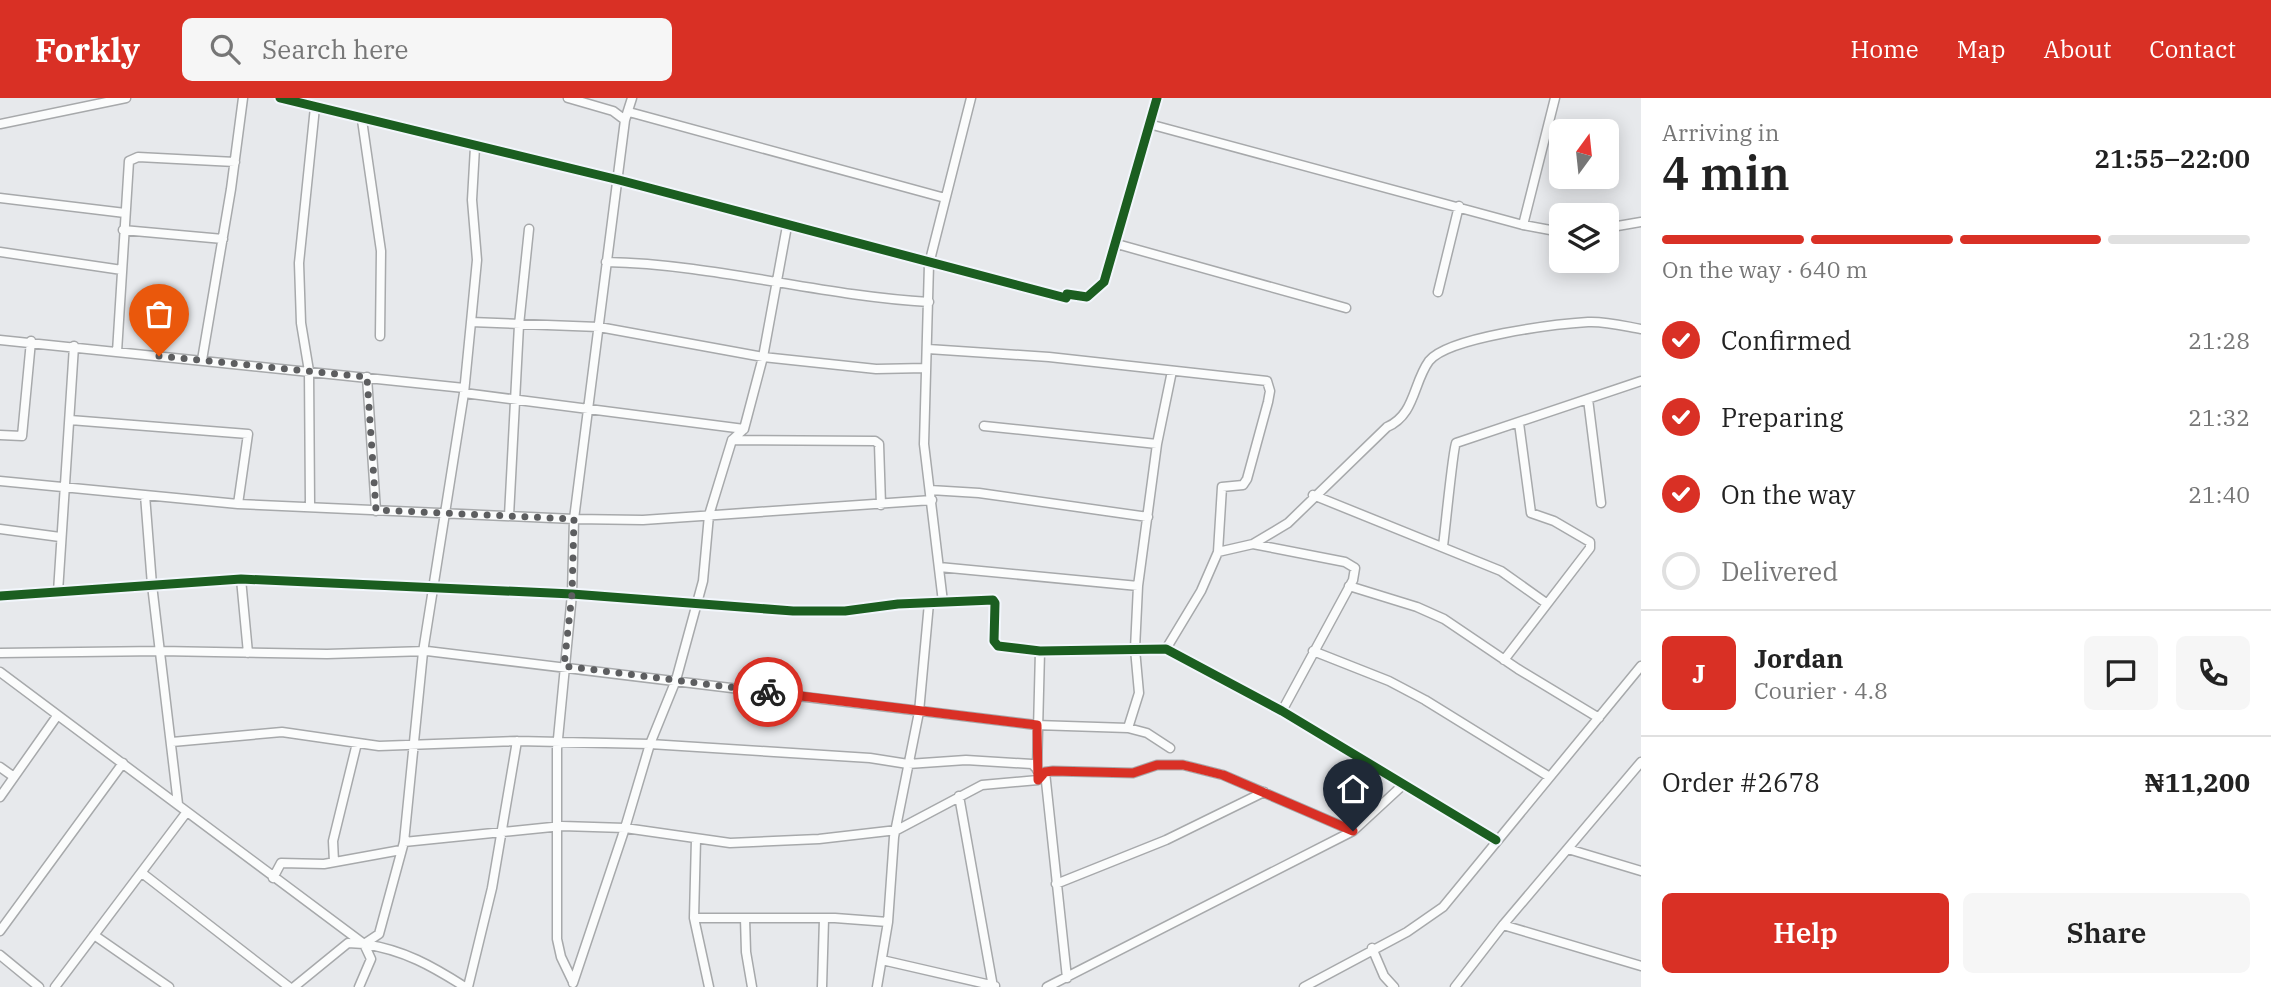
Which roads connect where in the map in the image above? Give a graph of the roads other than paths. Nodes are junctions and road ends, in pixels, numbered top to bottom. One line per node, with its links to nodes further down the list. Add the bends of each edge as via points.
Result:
1 (126, 98): 12 (street)
2 (243, 98): 15 (street)
3 (280, 98): 9 (street)
4 (568, 98): 10 (street)
5 (632, 98): 10 (street)
6 (971, 98): 18 (street)
7 (1157, 98): 13 (street)
8 (1555, 98): 22 (street)
9 (315, 107): 11 (street); 51 (street, via 299,263 301,323)
10 (627, 116): 16 (street); 18 (street)
11 (362, 120): 14 (street); 42 (street, via 381,251)
12 (0, 124)
13 (1149, 124): 19 (street); 29 (street)
14 (475, 147): 16 (street); 38 (street, via 472,200 477,261)
15 (235, 162): 20 (street, via 133,158 129,161); 28 (street)
16 (619, 180): 23 (street); 31 (street)
17 (0, 198): 20 (street)
18 (945, 198): 32 (street)
19 (1459, 206): 22 (street); 35 (street)
20 (125, 213): 26 (street)
21 (1641, 222): 24 (street)
22 (1523, 225): 27 (street)
23 (787, 226): 32 (street); 34 (street)
24 (1619, 226)
25 (529, 229): 39 (street)
26 (123, 230): 28 (street); 33 (street)
27 (1549, 230)
28 (223, 239): 49 (street)
29 (1117, 244): 32 (street, via 1104,282 1087,298 1067,294 1066,298); 37 (street)
30 (0, 252): 33 (street)
31 (606, 262): 34 (street); 40 (street)
32 (929, 264): 36 (street)
33 (122, 270): 47 (street)
34 (779, 282): 36 (street, via 870,299); 48 (street)
35 (1438, 292)
36 (929, 302): 46 (street)
37 (1346, 308)
38 (471, 322): 39 (street); 55 (street)
39 (519, 325): 40 (street); 57 (street)
40 (599, 327): 48 (street); 58 (street)
41 (1641, 329): 70 (street, via 1589,322 1532,328 1442,350 1422,373 1405,414)
42 (380, 336)
43 (0, 340): 44 (street)
44 (31, 341): 45 (street); 63 (street, via 22,436)
45 (74, 346): 47 (street); 59 (street)
46 (928, 349): 50 (street); 52 (street)
47 (117, 352): 49 (street)
48 (763, 357): 50 (street, via 876,369); 62 (street)
49 (202, 360): 51 (street)
50 (926, 368): 68 (street, via 924,444)
51 (309, 370): 53 (street); 74 (street)
52 (1172, 371): 65 (street); 86 (street, via 1267,382 1270,391 1247,479 1242,485 1222,487)
53 (367, 377): 55 (street); 76 (street)
54 (1641, 381): 56 (street)
55 (464, 390): 57 (street); 77 (street)
56 (1588, 399): 60 (street); 72 (street)
57 (516, 400): 58 (street); 79 (street)
58 (590, 408): 62 (street); 81 (street)
59 (70, 419): 67 (street); 73 (street, via 248,434)
60 (1519, 423): 85 (street, via 1453,447); 98 (street, via 1531,513 1554,520 1590,542 1590,548)
61 (984, 426): 65 (street)
62 (744, 429): 64 (street)
63 (0, 435)
64 (732, 440): 75 (street, via 875,441); 78 (street)
65 (1157, 444): 80 (street)
66 (0, 481): 67 (street)
67 (65, 488): 69 (street); 83 (street)
68 (930, 490): 71 (street); 80 (street)
69 (145, 495): 73 (street); 89 (street)
70 (1313, 495): 84 (street, via 1288,523); 85 (street)
71 (932, 500): 75 (street); 87 (street)
72 (1601, 503)
73 (238, 504): 74 (street)
74 (310, 505): 76 (street)
75 (881, 505): 78 (street)
76 (376, 510): 77 (street)
77 (446, 514): 79 (street); 92 (street)
78 (709, 515): 81 (street); 99 (street)
79 (509, 516): 81 (street)
80 (1148, 517): 90 (street)
81 (574, 519): 94 (street)
82 (0, 529): 83 (street)
83 (60, 537): 93 (street)
84 (1254, 544): 86 (street); 91 (street, via 1345,562 1355,568)
85 (1443, 546): 98 (street, via 1501,571)
86 (1218, 552): 101 (street)
87 (939, 567): 90 (street); 96 (street)
88 (241, 579): 89 (street); 92 (street); 107 (street)
89 (152, 585): 93 (street); 102 (street)
90 (1138, 586): 100 (street)
91 (1349, 586): 104 (street); 108 (street, via 1444,619)
92 (435, 588): 94 (street); 105 (street)
93 (58, 592): 95 (street)
94 (572, 594): 99 (street); 109 (street)
95 (0, 596)
96 (943, 601): 97 (street); 103 (street, via 993,600 998,646)
97 (929, 603): 99 (street, via 845,611); 114 (street)
98 (1546, 603): 108 (street)
99 (696, 606): 112 (street)
100 (1135, 649): 101 (street); 103 (street); 118 (street, via 1139,693)
101 (1166, 649): 113 (street)
102 (160, 651): 106 (street); 107 (street); 121 (street)
103 (1040, 651): 117 (street)
104 (1313, 651): 113 (street); 131 (street, via 1425,699)
105 (423, 652): 107 (street); 109 (street); 123 (street)
106 (0, 653)
107 (247, 653)
108 (1504, 660): 116 (street)
109 (564, 666): 112 (street); 120 (street)
110 (1641, 666): 116 (street)
111 (0, 672): 115 (street)
112 (676, 680): 114 (street); 124 (street)
113 (1282, 711): 133 (street)
114 (919, 712): 117 (street); 128 (street)
115 (57, 716): 127 (street); 132 (street)
116 (1599, 718): 131 (street)
117 (1037, 725): 118 (street); 130 (street)
118 (1128, 728): 125 (street, via 1147,733)
119 (517, 740): 120 (street); 123 (street); 142 (street)
120 (558, 741): 124 (street); 139 (street)
121 (172, 742): 122 (street, via 282,732); 137 (street)
122 (357, 743): 123 (street); 148 (street, via 333,841)
123 (413, 744): 146 (street)
124 (650, 744): 128 (street); 140 (street)
125 (1170, 748)
126 (1641, 762): 147 (street)
127 (123, 763): 137 (street); 158 (street)
128 (908, 764): 130 (street, via 966,760 1032,764); 141 (street)
129 (0, 767): 132 (street)
130 (1041, 771): 134 (street, via 1133,773 1157,765 1183,765); 135 (street, via 1038,780 982,786); 152 (street)
131 (1548, 776): 145 (street)
132 (14, 778): 136 (street)
133 (1404, 784): 143 (street); 145 (street)
134 (1265, 792): 143 (street); 152 (street, via 1166,840)
135 (959, 796): 141 (street); 177 (street)
136 (0, 797)
137 (178, 804): 138 (street)
138 (186, 813): 150 (street); 151 (street)
139 (558, 828): 140 (street); 142 (street); 166 (street, via 557,939)
140 (625, 828): 144 (street); 166 (street)
141 (897, 830): 144 (street, via 768,843); 156 (street)
142 (500, 831): 146 (street); 172 (street, via 492,888)
143 (1353, 831): 165 (street)
144 (695, 839): 153 (street)
145 (1496, 841): 161 (street, via 1443,907)
146 (402, 846): 148 (street); 160 (street, via 379,934)
147 (1568, 849): 149 (street); 157 (street)
148 (334, 862): 151 (street, via 281,863)
149 (1641, 871)
150 (142, 873): 159 (street); 170 (street)
151 (273, 878): 160 (street)
152 (1056, 884): 165 (street)
153 (694, 918): 154 (street); 173 (street)
154 (745, 918): 155 (street); 174 (street)
155 (824, 919): 156 (street); 175 (street)
156 (888, 922): 163 (street)
157 (1503, 925): 164 (street); 181 (street)
158 (0, 931)
159 (94, 935): 168 (street); 169 (street)
160 (364, 944): 170 (street, via 348,943); 171 (street, via 371,959); 172 (street, via 395,949)
161 (1372, 948): 179 (street); 180 (street)
162 (0, 955): 167 (street)
163 (883, 960): 176 (street); 177 (street)
164 (1641, 966)
165 (1066, 978): 178 (street)
166 (572, 984)
167 (39, 987)
168 (55, 987)
169 (169, 987)
170 (292, 987)
171 (359, 987)
172 (467, 987)
173 (709, 987)
174 (752, 987)
175 (822, 987)
176 (877, 987)
177 (994, 987)
178 (1047, 987)
179 (1304, 987)
180 (1394, 987)
181 (1455, 987)

